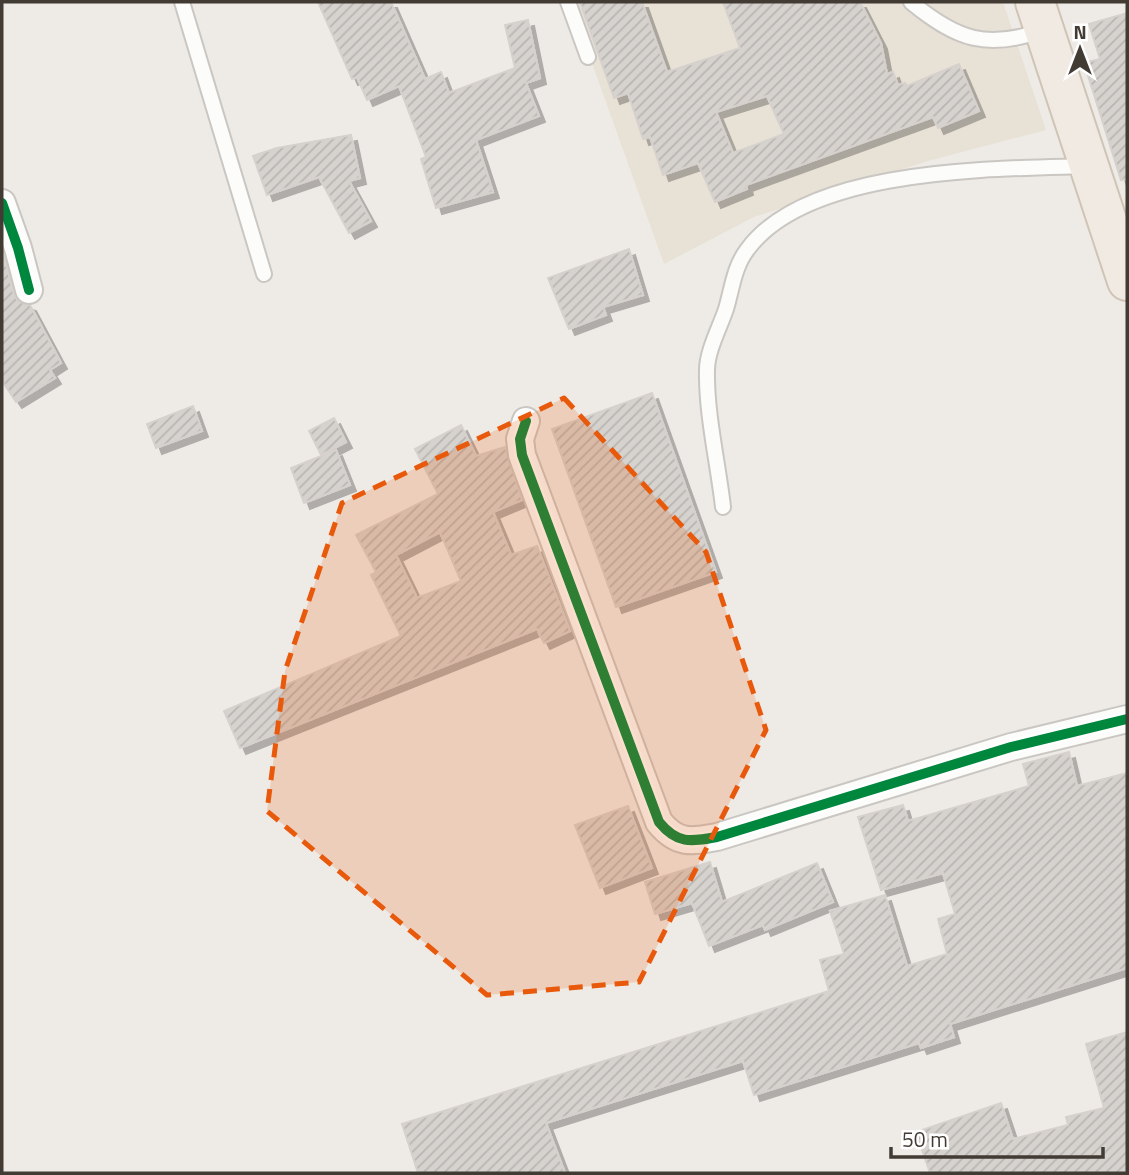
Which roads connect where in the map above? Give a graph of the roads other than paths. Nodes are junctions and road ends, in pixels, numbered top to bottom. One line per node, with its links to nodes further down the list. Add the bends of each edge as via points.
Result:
1 (182, 2): 8 (lane)
2 (568, 2): 5 (lane)
3 (911, 2): 4 (lane, via 933,20 969,37 999,42)
4 (1040, 16): 6 (main road)
5 (588, 57)
6 (1088, 166): 9 (main road); 12 (lane, via 929,173 882,180 808,206 760,234 736,270 707,368)
7 (2, 203): 10 (street)
8 (264, 274)
9 (1127, 281)
10 (29, 290)
11 (526, 421): 13 (street, via 520,439 522,456 659,822 670,836 692,841 717,837 1011,747)
12 (723, 507)
13 (1127, 719)

